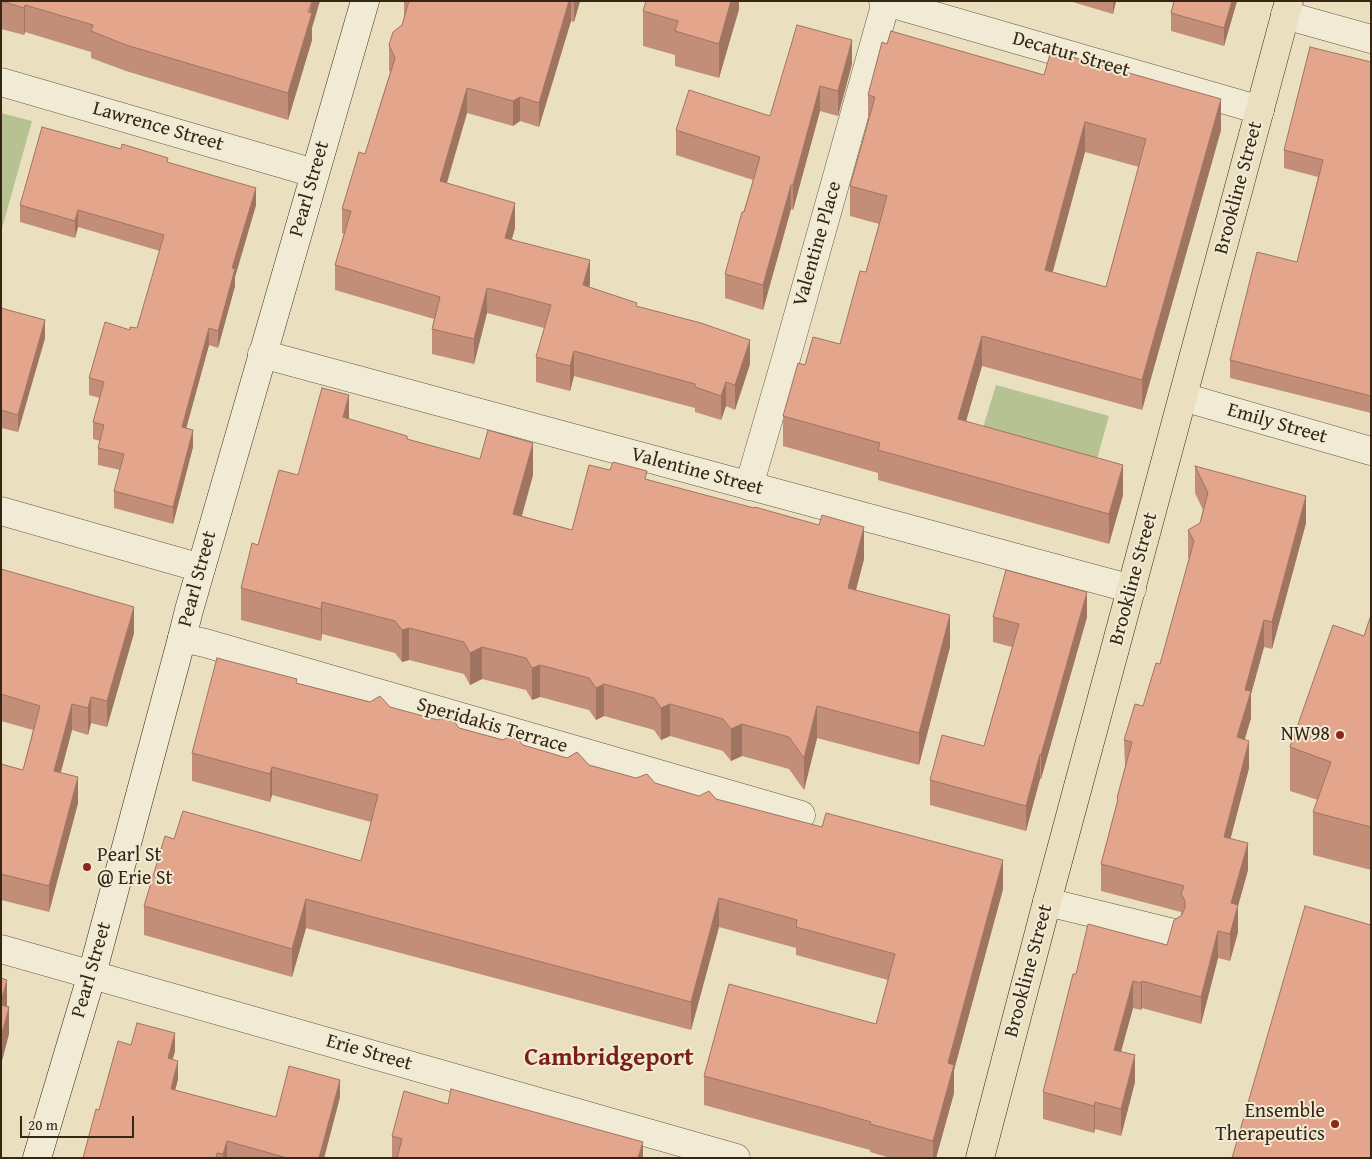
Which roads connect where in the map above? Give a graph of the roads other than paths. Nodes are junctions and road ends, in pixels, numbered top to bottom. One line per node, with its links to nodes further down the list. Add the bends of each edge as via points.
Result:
1 (365, 1): 7 (street, Pearl Street)
2 (884, 2): 6 (street, Decatur Street); 11 (street, Valentine Place)
3 (1287, 8): 4 (street); 6 (main road, Brookline Street)
4 (1371, 39)
5 (1, 82): 7 (street, Lawrence Street)
6 (1260, 110): 9 (main road, Brookline Street)
7 (314, 173): 8 (street, Pearl Street)
8 (262, 354): 11 (street, Valentine Street); 13 (street, Pearl Street)
9 (1183, 397): 10 (street, Emily Street); 14 (main road, Brookline Street)
10 (1371, 451)
11 (749, 486): 14 (street, Valentine Street)
12 (1, 511): 13 (street)
13 (201, 568): 15 (street, Pearl Street)
14 (1132, 589): 17 (main road, Brookline Street)
15 (182, 638): 16 (street, Speridakis Terrace); 20 (street, Pearl Street)
16 (801, 814)
17 (1047, 902): 18 (street); 23 (main road, Brookline Street)
18 (1170, 932)
19 (1, 949): 20 (street, Erie Street)
20 (92, 974): 21 (street, Pearl Street); 22 (street, Erie Street)
21 (37, 1158)
22 (736, 1158)
23 (980, 1158)

